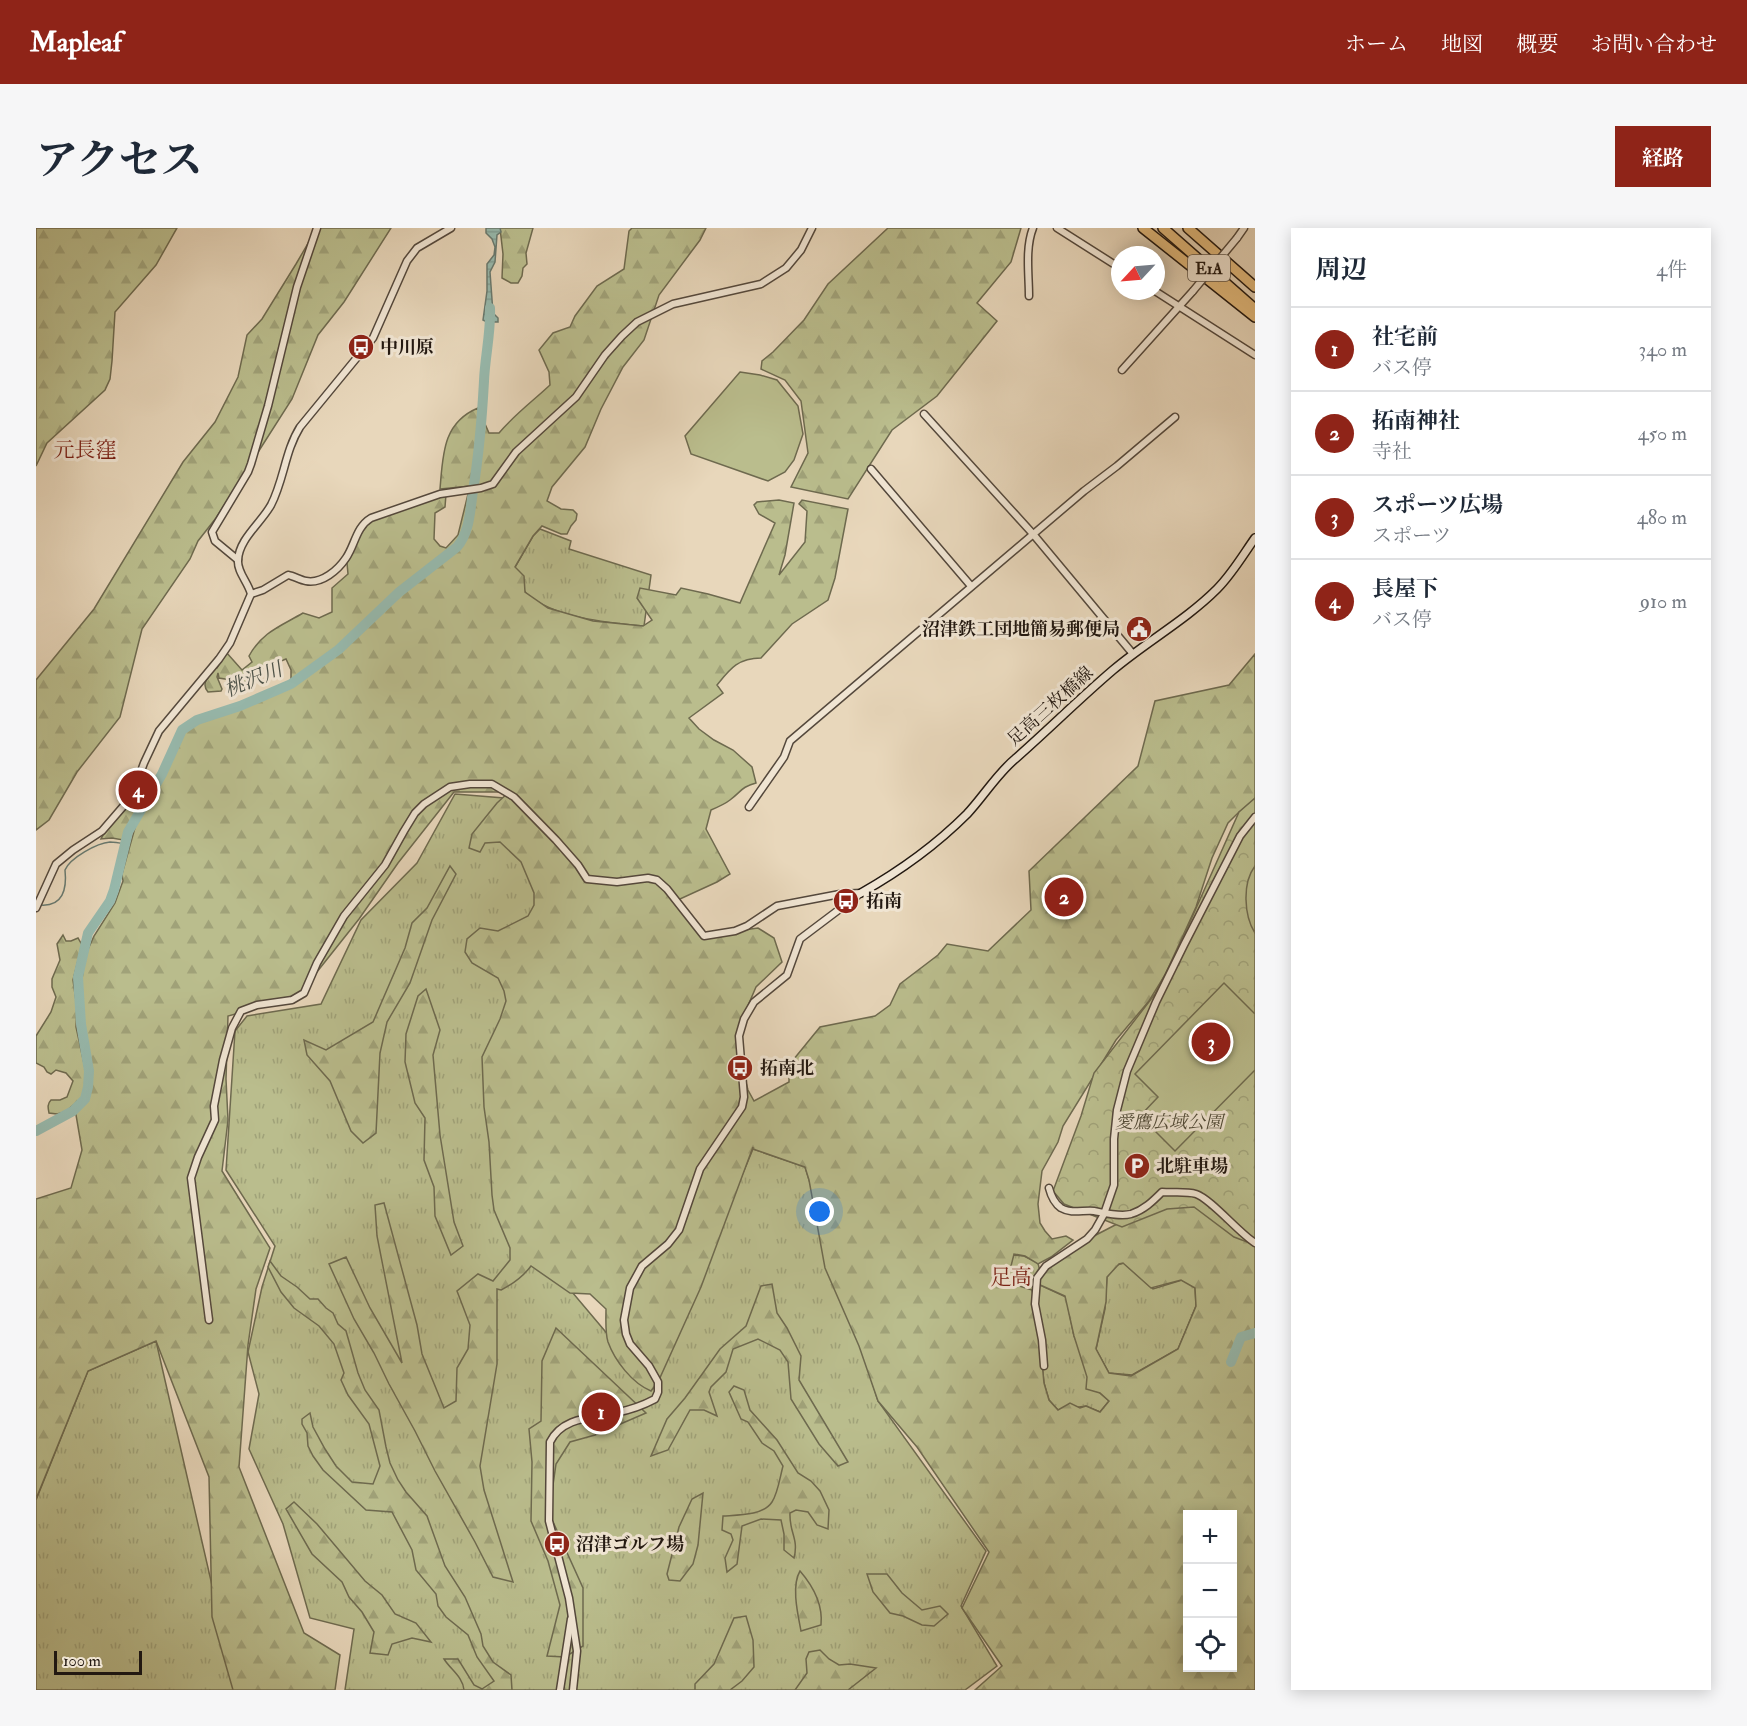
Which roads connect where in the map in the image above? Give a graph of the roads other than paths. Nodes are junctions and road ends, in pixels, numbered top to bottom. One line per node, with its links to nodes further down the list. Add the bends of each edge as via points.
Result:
1 (317, 228): 24 (street, via 297,287 251,464 212,532 215,541)
2 (451, 228): 24 (street, via 410,255 373,338 293,439 270,506 245,541)
3 (812, 228): 26 (street, via 786,268 761,284 673,304 637,322 605,356 576,397 516,452 493,484 440,494 365,522 346,558 322,579 308,582 288,575)
4 (1033, 228): 12 (street, via 1028,255)
5 (1057, 228): 10 (street)
6 (1143, 228): 16 (highway)
7 (1162, 228): 15 (highway, E1A)
8 (1189, 228): 11 (highway, E1A)
9 (1244, 228): 14 (street, bridge)
10 (1111, 262)
11 (1255, 287)
12 (1029, 296)
13 (1165, 297): 14 (street)
14 (1180, 307): 17 (street); 18 (street)
15 (1255, 309)
16 (1255, 317)
17 (1255, 355)
18 (1122, 370)
19 (924, 414): 22 (street)
20 (1175, 417): 22 (street)
21 (871, 469): 25 (street)
22 (1033, 534): 25 (street); 27 (street)
23 (1255, 538): 27 (main road, 足高三枚橋線, via 1216,591)
24 (238, 560): 26 (street)
25 (971, 586): 28 (street, via 790,741 784,757)
26 (251, 594): 31 (street, via 230,643 159,731 127,802 102,831 56,864)
27 (1133, 654): 30 (main road, 足高三枚橋線, via 1012,761 933,846)
28 (749, 807)
29 (1255, 817): 33 (street, via 1240,836 1184,945 1127,1071 1117,1110 1114,1185)
30 (861, 892): 35 (street, via 777,906 735,931 704,936 657,880 587,879 514,797 492,784 450,787 438,794 415,813 385,865 344,916 304,993 292,1000 242,1011 232,1028 214,1106 215,1120 191,1179); 37 (street, via 800,939 787,975 754,1002 744,1019 739,1036 744,1097 741,1107 700,1168 679,1230 642,1266 630,1288 624,1320 626,1334 658,1382 655,1399 641,1407 571,1422 550,1442 549,1521)
31 (37, 905)
32 (1049, 1188): 33 (street, via 1062,1209)
33 (1104, 1214): 34 (street, via 1130,1214 1149,1205 1162,1192 1197,1195); 36 (street, via 1087,1239 1046,1266 1037,1278 1035,1304)
34 (1255, 1243)
35 (209, 1320)
36 (1044, 1366)
37 (572, 1612): 38 (street); 39 (street, via 577,1651)
38 (560, 1690)
39 (573, 1690)

